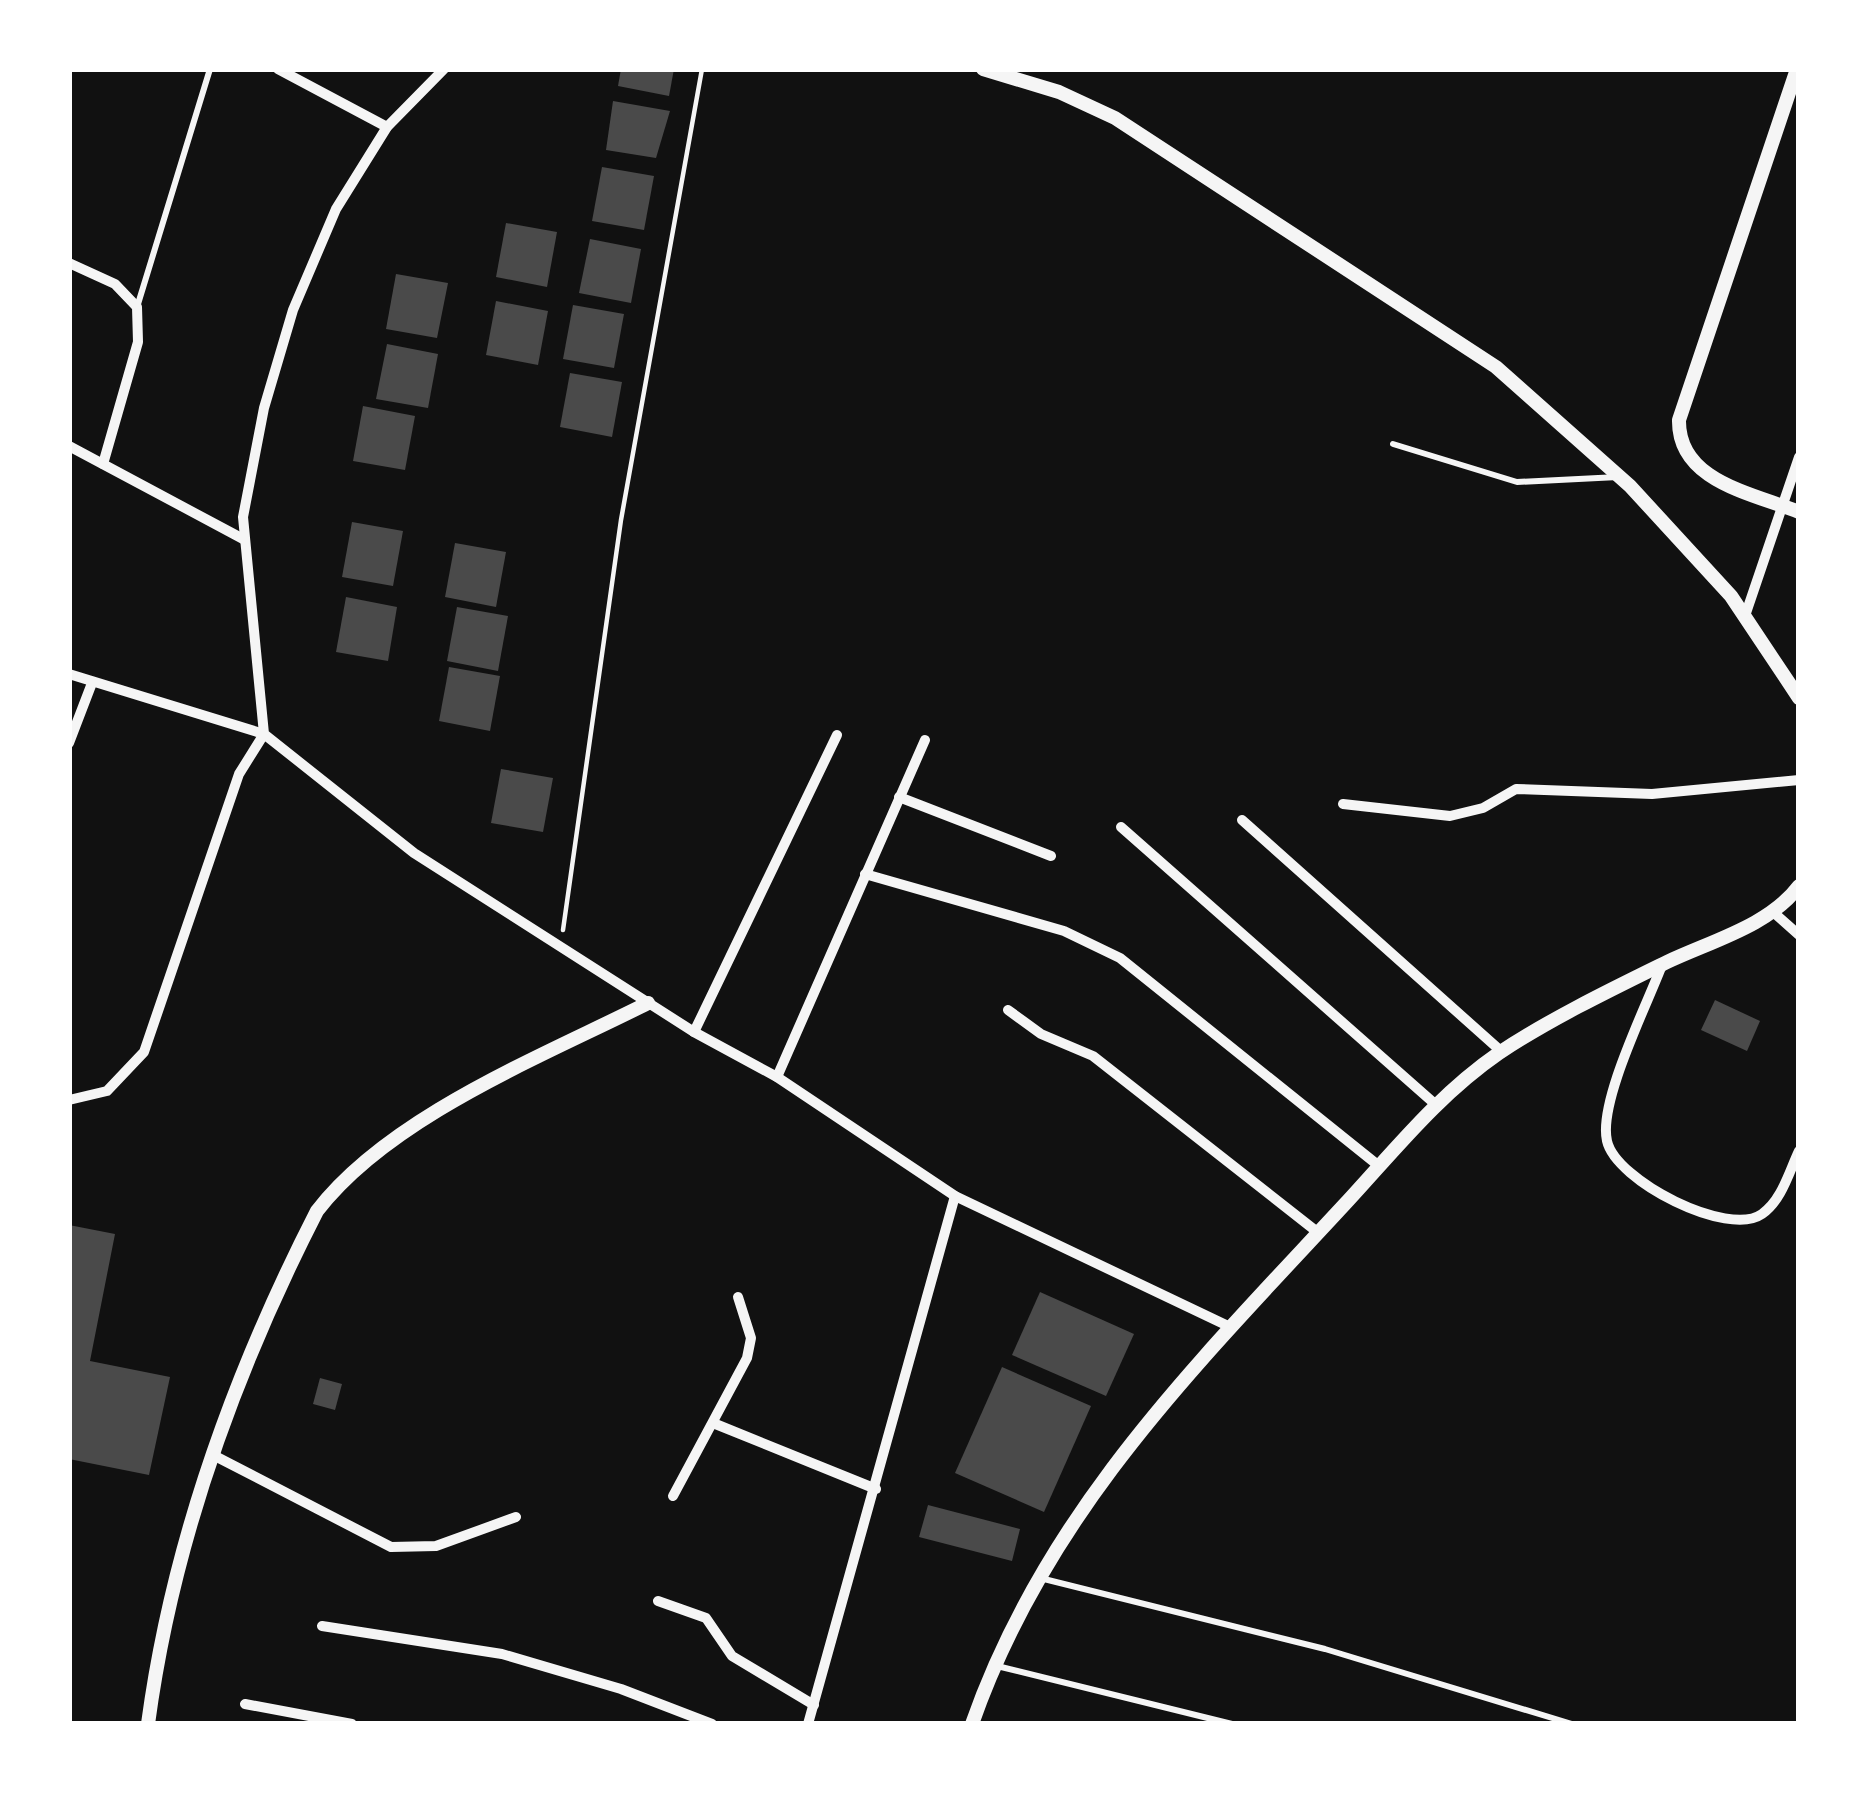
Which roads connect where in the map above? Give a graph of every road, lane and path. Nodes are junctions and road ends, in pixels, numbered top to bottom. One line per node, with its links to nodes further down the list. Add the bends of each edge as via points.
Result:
1 (210, 69): 9 (lane)
2 (278, 69): 7 (street)
3 (444, 69): 7 (street)
4 (702, 69): 36 (path, via 620,520)
5 (983, 69): 14 (street, via 1115,118 1496,367)
6 (1797, 69): 15 (street, via 1679,419 1683,454 1696,470)
7 (387, 127): 17 (street, via 336,209 292,310 264,408)
8 (69, 263): 9 (street, via 116,284)
9 (137, 308): 13 (street, via 138,342)
10 (1394, 444): 14 (lane, via 1516,482)
11 (69, 446): 13 (street)
12 (1799, 457): 15 (street)
13 (103, 464): 17 (street)
14 (1620, 477): 18 (street)
15 (1782, 506): 16 (street); 18 (street)
16 (1799, 512)
17 (245, 540): 22 (street)
18 (1745, 616): 21 (street)
19 (69, 674): 20 (street)
20 (92, 683): 22 (street); 25 (street)
21 (1799, 698)
22 (264, 734): 36 (street, via 414,854); 43 (street, via 239,774 144,1052 106,1091)
23 (837, 736): 40 (street)
24 (925, 740): 27 (street)
25 (69, 743)
26 (1799, 780): 28 (street, via 1652,794 1516,789 1450,816)
27 (899, 797): 31 (street); 32 (street)
28 (1343, 804)
29 (1242, 820): 41 (street)
30 (1121, 827): 44 (street)
31 (1051, 856)
32 (865, 874): 42 (street); 46 (street, via 1064,931 1120,958)
33 (1799, 886): 34 (street)
34 (1772, 911): 35 (street); 37 (street)
35 (1799, 935)
36 (561, 947): 38 (street)
37 (1662, 964): 41 (street); 45 (street, via 1609,1107 1606,1140 1619,1165 1638,1183 1736,1222 1760,1216 1778,1197)
38 (648, 1003): 40 (street); 52 (street, via 467,1092 334,1189 302,1240)
39 (1008, 1010): 48 (street, via 1093,1056)
40 (694, 1032): 42 (street)
41 (1502, 1052): 44 (street)
42 (776, 1077): 47 (street)
43 (69, 1100)
44 (1435, 1103): 46 (street)
45 (1799, 1150)
46 (1379, 1166): 48 (street)
47 (956, 1196): 50 (street); 53 (street)
48 (1316, 1232): 50 (street)
49 (738, 1297): 51 (street, via 751,1338)
50 (1226, 1325): 56 (street, via 1082,1507)
51 (713, 1423): 53 (street); 54 (street)
52 (213, 1455): 55 (street, via 391,1547 436,1546); 62 (street, via 171,1594)
53 (876, 1489): 61 (street)
54 (673, 1496)
55 (516, 1516)
56 (1037, 1577): 59 (street); 68 (lane, via 1325,1649)
57 (658, 1601): 61 (street, via 706,1618 732,1656)
58 (322, 1626): 64 (street, via 502,1654)
59 (997, 1666): 66 (street); 67 (lane)
60 (244, 1704): 63 (street)
61 (814, 1705): 65 (street)
62 (148, 1724)
63 (352, 1724)
64 (712, 1724)
65 (808, 1724)
66 (971, 1724)
67 (1232, 1724)
68 (1572, 1724)

